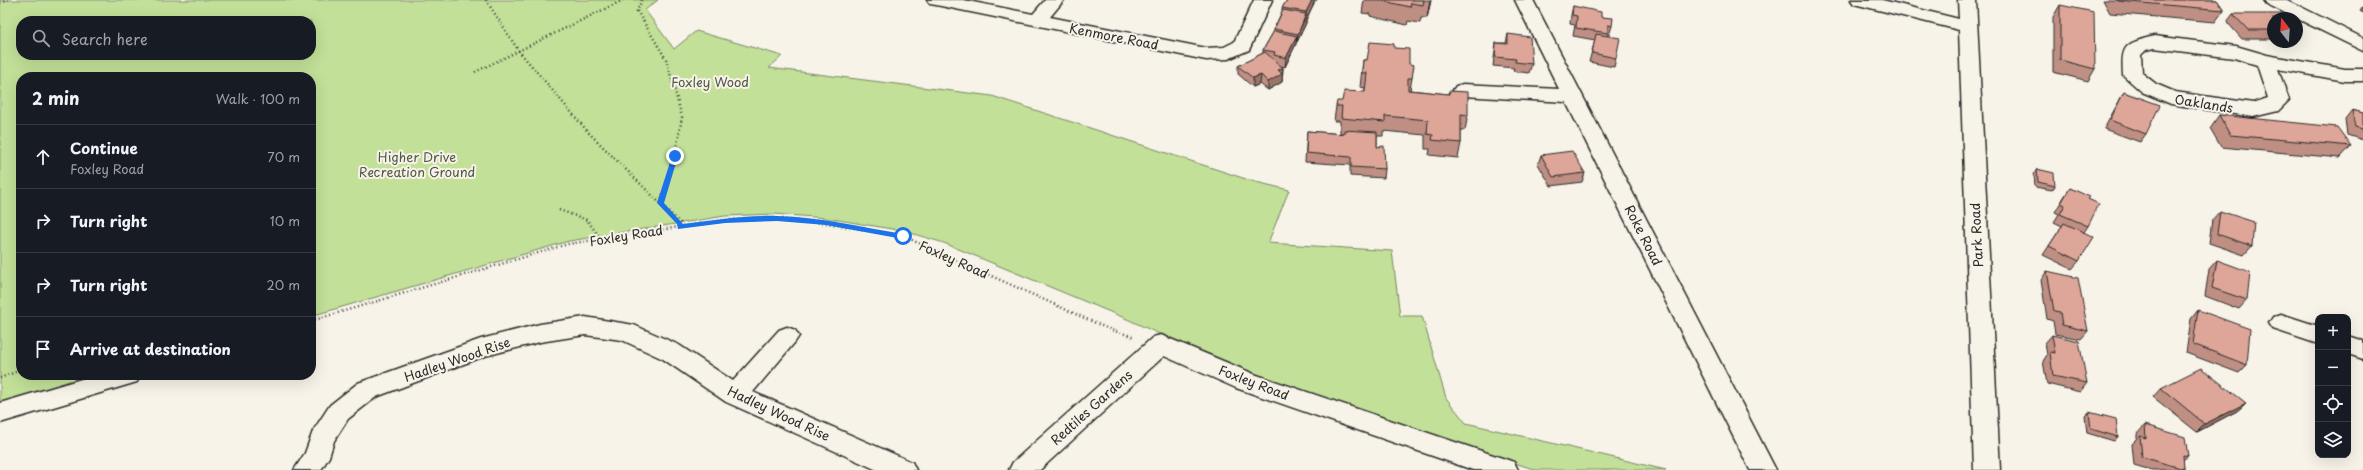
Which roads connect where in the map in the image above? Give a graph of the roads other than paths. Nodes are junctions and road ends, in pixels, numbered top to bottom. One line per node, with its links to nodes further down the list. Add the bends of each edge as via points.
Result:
1 (936, 0): 8 (street, Kenmore Road)
2 (1055, 0): 8 (street)
3 (1263, 0): 8 (street, Kenmore Road, via 1242,46 1228,53 1206,54)
4 (1524, 0): 14 (street, Roke Road)
5 (1860, 0): 9 (street)
6 (1967, 0): 9 (street, Park Road)
7 (2273, 0): 10 (street)
8 (1037, 20)
9 (1969, 27): 29 (street, Park Road, via 1968,66)
10 (2363, 45)
11 (2265, 61): 11 (street, Oaklands, via 2236,52 2154,42 2139,46 2131,54 2133,75 2149,88 2171,98 2253,110 2271,106 2279,100); 12 (street, Oaklands)
12 (2363, 76)
13 (1463, 90): 14 (street)
14 (1573, 96): 28 (street, Roke Road)
15 (2281, 323): 16 (street)
16 (2315, 334)
17 (787, 336): 22 (street)
18 (1161, 344): 26 (street, Redtiles Gardens); 27 (street, Foxley Road, via 1245,381)
19 (2351, 346): 20 (street)
20 (2363, 350)
21 (111, 380): 23 (street)
22 (735, 395): 24 (street, Hadley Wood Rise, via 671,352 626,331 585,326 540,333 481,348 367,390 339,412 322,438 316,458); 25 (street, Hadley Wood Rise)
23 (0, 413)
24 (307, 470)
25 (903, 470)
26 (1022, 470)
27 (1503, 470)
28 (1763, 470)
29 (1987, 470)

